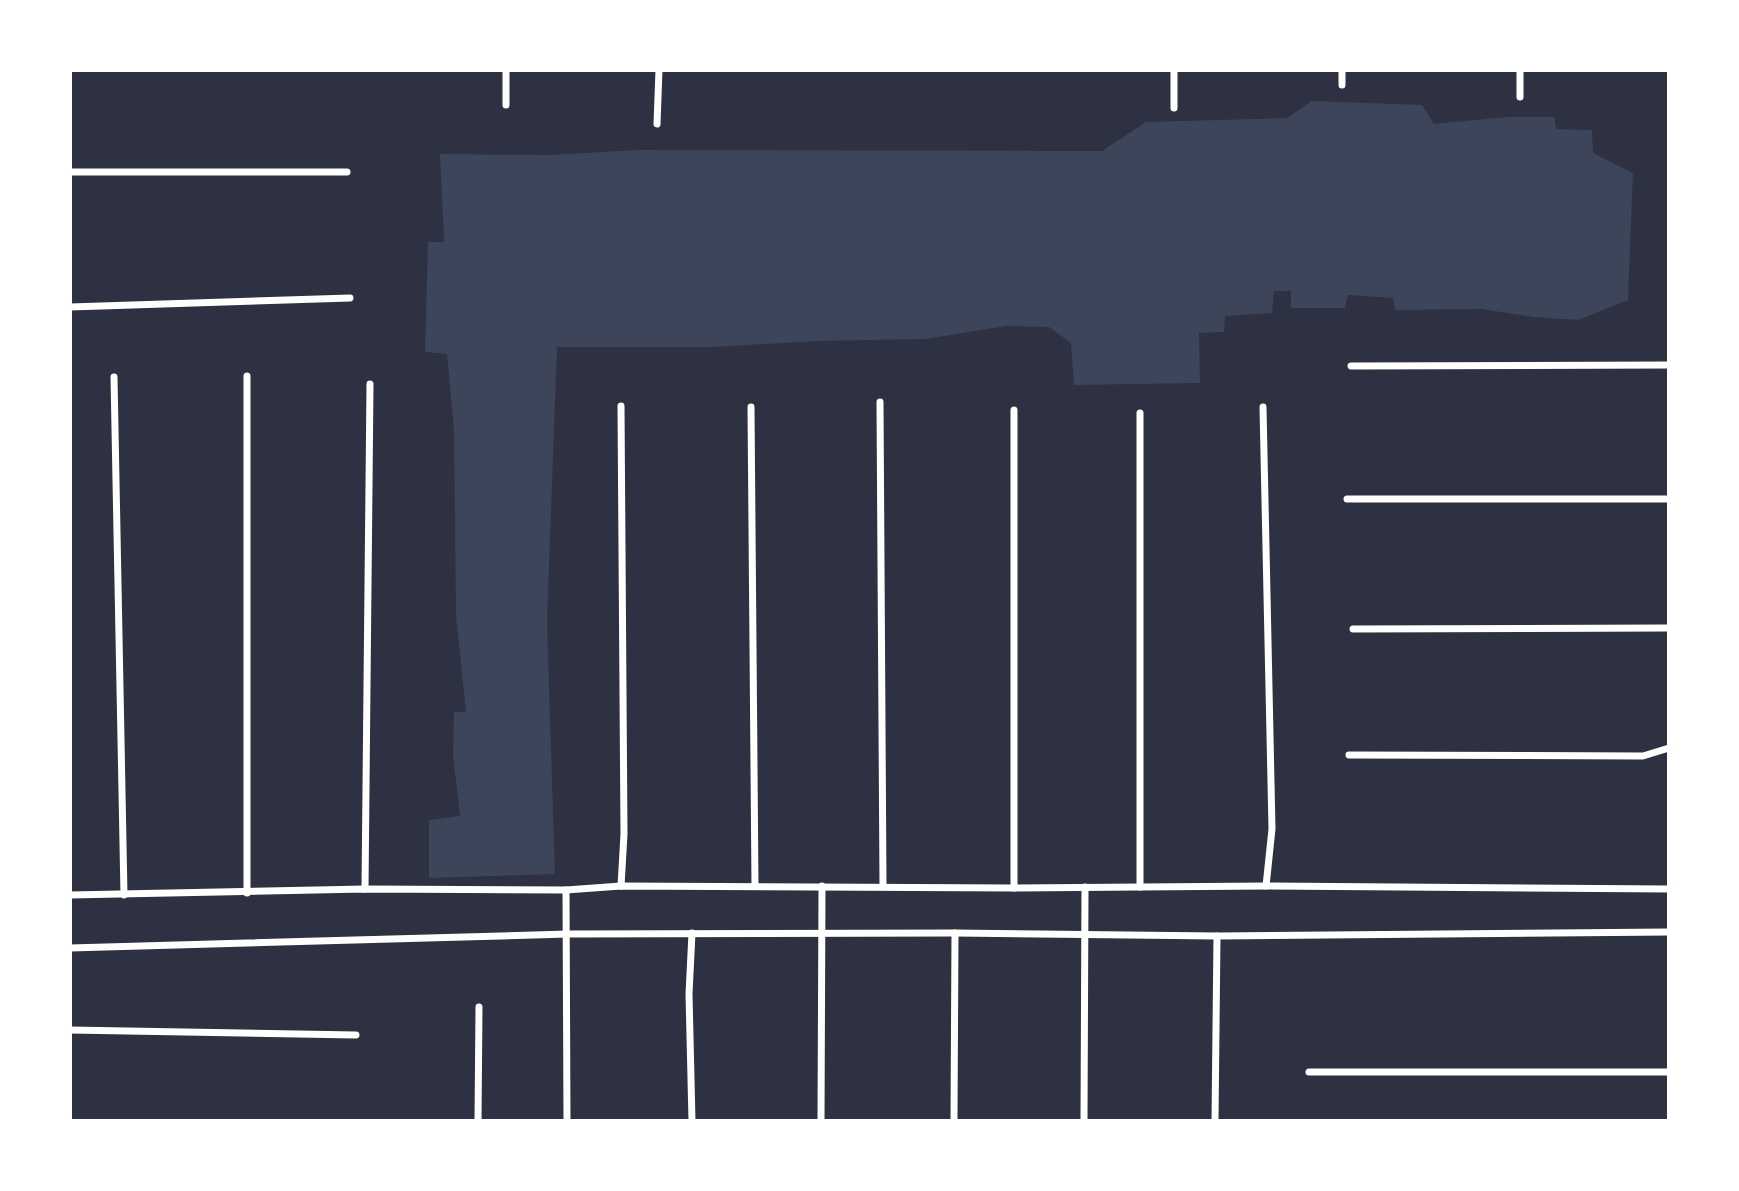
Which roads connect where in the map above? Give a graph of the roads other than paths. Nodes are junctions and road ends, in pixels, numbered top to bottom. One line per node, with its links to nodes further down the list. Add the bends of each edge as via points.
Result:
1 (506, 70): 8 (street)
2 (659, 70): 10 (street)
3 (1174, 70): 9 (street)
4 (1342, 70): 6 (street)
5 (1520, 70): 7 (street)
6 (1342, 85)
7 (1520, 97)
8 (506, 105)
9 (1174, 108)
10 (657, 124)
11 (70, 172): 12 (street)
12 (347, 172)
13 (350, 298): 14 (street)
14 (70, 307)
15 (1669, 365): 16 (street)
16 (1351, 366)
17 (247, 376): 43 (street)
18 (114, 377): 45 (street)
19 (370, 384): 40 (street)
20 (880, 402): 35 (street)
21 (621, 406): 32 (street)
22 (751, 407): 33 (street)
23 (1263, 407): 36 (street, via 1272,829)
24 (1014, 411): 39 (street)
25 (1140, 414): 38 (street)
26 (1347, 499): 27 (street)
27 (1669, 499)
28 (1669, 628): 29 (street)
29 (1353, 629)
30 (1669, 748): 31 (street, via 1643,756)
31 (1349, 755)
32 (621, 886): 33 (street); 42 (street)
33 (755, 886): 34 (street)
34 (822, 886): 35 (street); 48 (street)
35 (883, 886): 39 (street)
36 (1266, 886): 38 (street); 41 (street)
37 (1085, 887): 38 (street); 39 (street); 50 (street)
38 (1140, 887)
39 (1014, 888)
40 (365, 889): 42 (street); 43 (street)
41 (1669, 889)
42 (566, 890): 51 (street)
43 (247, 893): 45 (street)
44 (70, 895): 45 (street)
45 (124, 895)
46 (1669, 932): 52 (street)
47 (692, 933): 48 (street); 51 (street); 61 (street)
48 (822, 933): 49 (street); 62 (street)
49 (954, 933): 50 (street); 63 (street)
50 (1085, 933): 52 (street); 64 (street)
51 (568, 934): 53 (street); 60 (street)
52 (1217, 936): 65 (street)
53 (70, 948)
54 (478, 1007): 59 (street)
55 (70, 1030): 56 (street)
56 (356, 1035)
57 (1310, 1072): 58 (street)
58 (1669, 1072)
59 (478, 1121)
60 (567, 1121)
61 (692, 1121)
62 (821, 1121)
63 (954, 1121)
64 (1084, 1121)
65 (1215, 1121)

